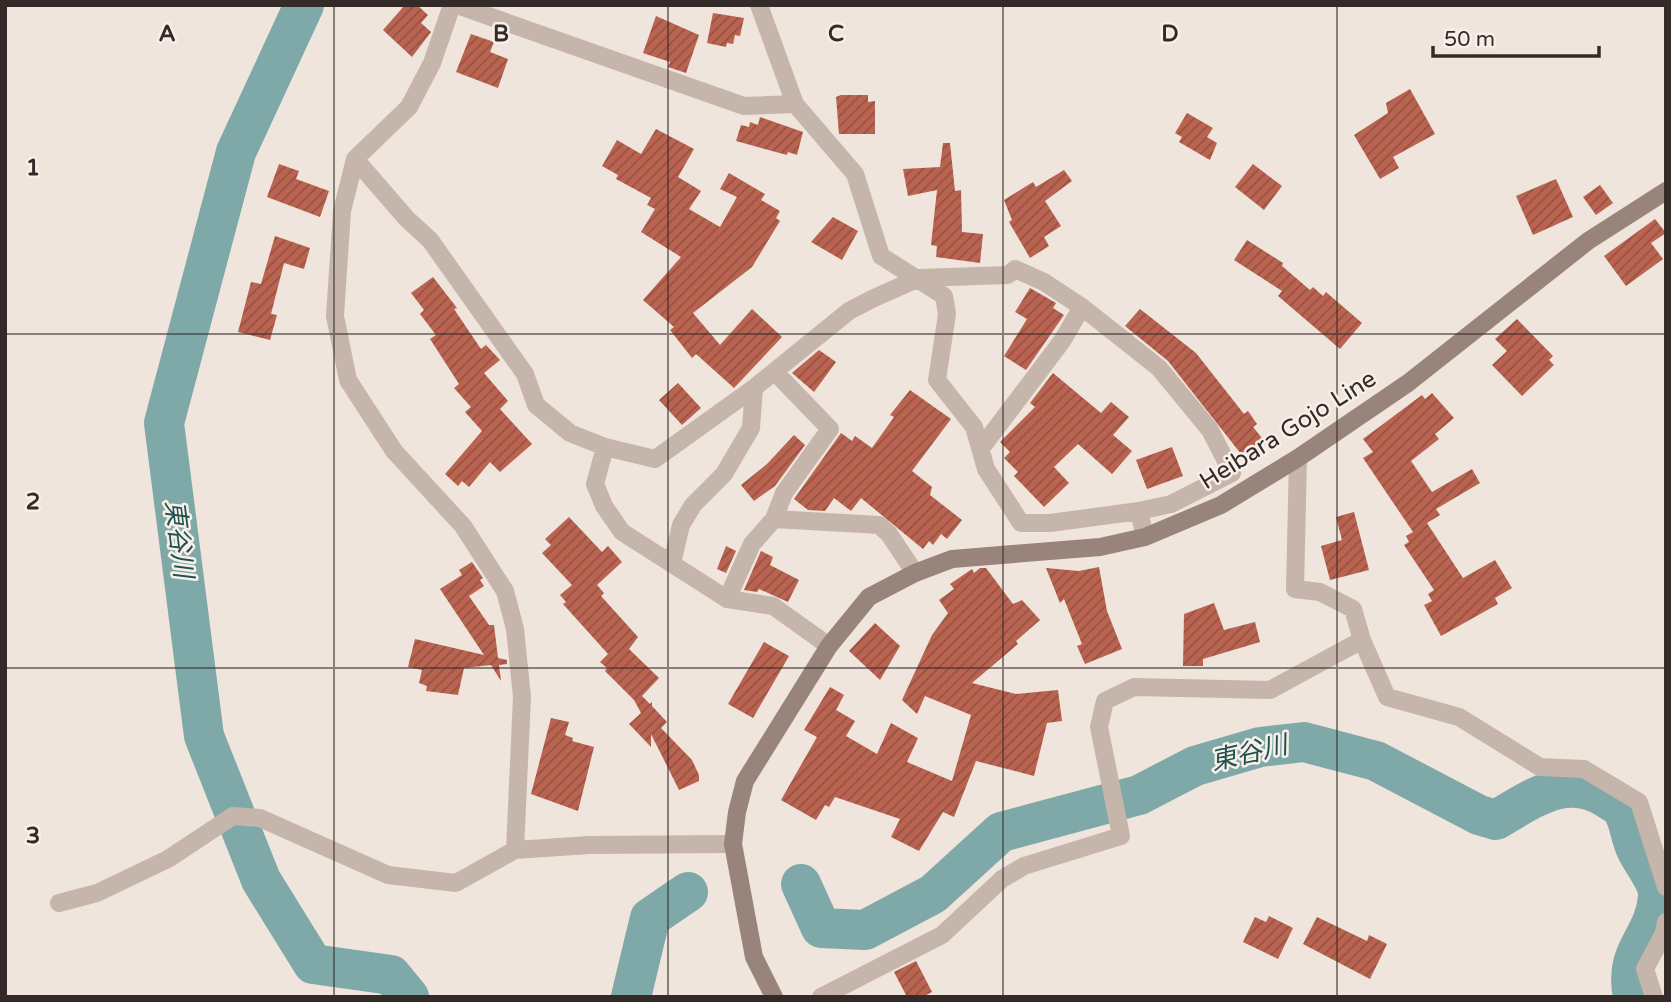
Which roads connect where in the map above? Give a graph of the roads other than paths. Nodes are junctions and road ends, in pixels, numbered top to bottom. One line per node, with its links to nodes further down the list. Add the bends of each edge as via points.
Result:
1 (452, 5): 5 (street, via 432,63 409,107)
2 (457, 5): 4 (street, via 744,106)
3 (760, 5): 4 (street)
4 (795, 104): 7 (street, via 855,174 881,256)
5 (355, 159): 11 (street, via 430,240 525,374 536,405 570,433); 23 (street, via 342,211 335,316 348,380 394,451 463,527 505,591 515,629 522,697)
6 (1666, 191): 13 (main road, Heibara Gojo Line, via 1588,241 1408,383)
7 (919, 278): 8 (street, via 1008,275 1015,269); 9 (street, via 849,311); 12 (street, via 944,296 947,314 937,380 974,427)
8 (1082, 307): 12 (street); 14 (street, via 1158,368 1210,430 1232,472 1171,504)
9 (775, 372): 10 (street); 15 (street, via 830,429 784,493)
10 (754, 388): 11 (street, via 654,459); 17 (street, via 751,428 724,474 693,505 681,525)
11 (605, 447): 17 (street, via 595,484 604,506 622,533)
12 (982, 447): 14 (street, via 986,469 1021,523)
13 (1298, 458): 16 (main road, Heibara Gojo Line, via 1221,505); 20 (street, via 1295,589 1320,592 1353,609)
14 (1139, 511): 16 (street)
15 (774, 519): 18 (street, via 879,525); 19 (street, via 752,544)
16 (1145, 537): 18 (main road, Heibara Gojo Line, via 1100,547 953,559)
17 (672, 563): 19 (street)
18 (915, 573): 21 (main road, Heibara Gojo Line, via 869,597)
19 (727, 599): 21 (street, via 773,606)
20 (1362, 640): 24 (street, via 1387,697 1459,717 1540,767 1584,769 1639,802); 28 (street, via 1270,690 1134,687 1105,701 1099,727 1121,836 1024,866 1002,879 942,935)
21 (829, 646): 22 (main road, Heibara Gojo Line, via 745,781)
22 (733, 844): 23 (street); 27 (main road, Heibara Gojo Line, via 754,957)
23 (515, 850): 25 (street, via 456,883 387,875 260,818 233,816 168,859 97,893)
24 (1666, 887)
25 (59, 903)
26 (1666, 922): 29 (street, via 1644,969)
27 (774, 997)
28 (821, 997)
29 (1654, 997)

